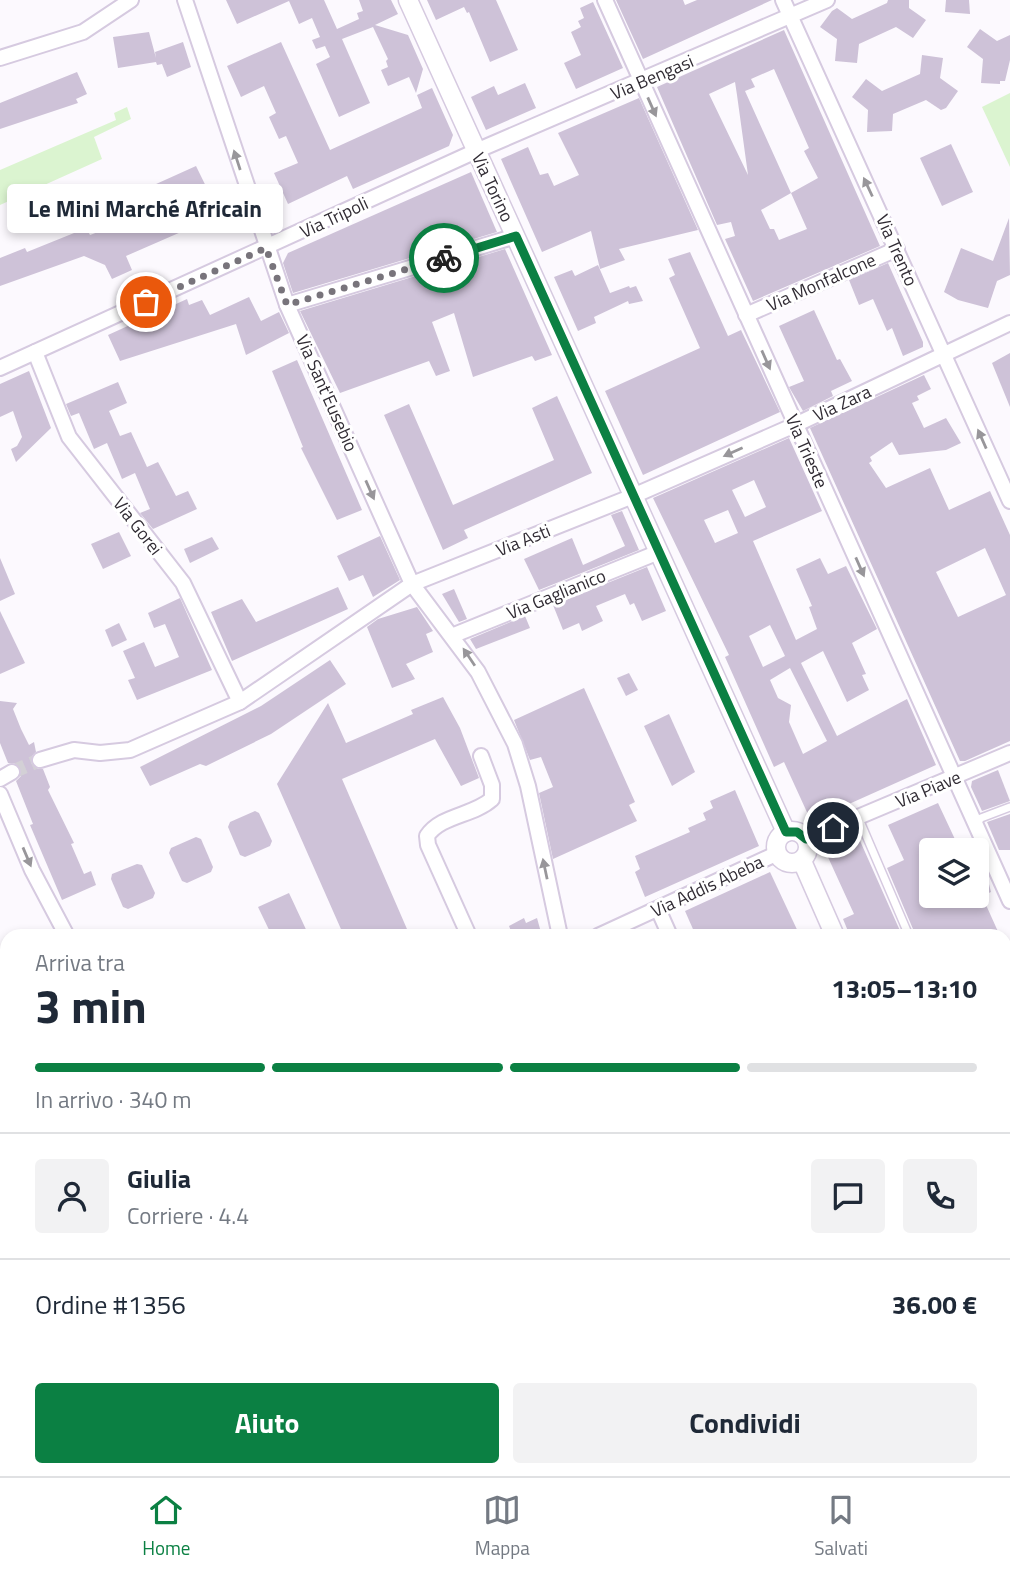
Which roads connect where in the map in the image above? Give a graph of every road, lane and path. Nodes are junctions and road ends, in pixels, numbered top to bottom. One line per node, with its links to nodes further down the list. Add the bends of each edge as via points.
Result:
1 (131, 0): 8 (street, via 83,32)
2 (185, 0): 12 (street, Via Sant'Eusebio, one-way to 2)
3 (408, 0): 10 (street, Via Torino)
4 (605, 0): 9 (street, Via Trieste)
5 (783, 0): 7 (street, Via Trento)
6 (827, 0): 7 (street, Via Bengasi)
7 (791, 17): 9 (street, Via Bengasi); 13 (street, Via Trento, one-way to 7)
8 (0, 58)
9 (640, 82): 10 (street, Via Bengasi); 15 (street, Via Trieste, one-way to 15)
10 (476, 151): 11 (street, Via Torino); 12 (street, Via Tripoli)
11 (516, 236): 14 (street); 21 (street, Via Torino)
12 (266, 248): 14 (street, Via Sant'Eusebio); 17 (street, Via Tripoli)
13 (897, 249): 15 (street, Via Monfalcone); 18 (street, Via Trento)
14 (287, 305): 24 (street, Via Sant'Eusebio, one-way to 24)
15 (746, 315): 20 (street, Via Trieste, one-way to 20)
16 (1010, 323): 18 (street, Via Zara)
17 (35, 352): 19 (street, Via Tripoli); 26 (street, Via Gorei, via 69,437 183,583)
18 (944, 355): 20 (street, Via Zara); 22 (street, Via Trento, one-way to 18)
19 (0, 368)
20 (795, 425): 21 (street, Via Zara, one-way to 21); 30 (street, Via Trieste, one-way to 30)
21 (633, 496): 23 (street, Via Torino); 24 (street, Via Asti)
22 (1010, 501)
23 (659, 552): 25 (street, Via Gaglianico); 35 (street, Via Torino)
24 (412, 584): 25 (street, Via Sant'Eusebio); 26 (street)
25 (454, 635): 43 (street, Via Sant'Eusebio, one-way to 25, via 515,744)
26 (240, 702): 29 (street, via 130,750 75,750)
27 (1010, 753): 30 (street, Via Piave)
28 (481, 756): 42 (street, via 492,799 481,809 434,826 427,836)
29 (40, 760)
30 (955, 777): 33 (street, Via Piave); 34 (street, Via Trieste)
31 (0, 794): 41 (street, one-way to 41)
32 (1010, 807): 34 (lane, via 981,818)
33 (859, 819): 36 (street, Via Piave); 47 (lane)
34 (976, 825): 39 (street, Via Trieste)
35 (786, 832): 36 (street, via 797,832); 37 (street, via 779,839)
36 (806, 839): 38 (street, via 808,849)
37 (778, 853): 38 (street, via 789,862); 40 (street, Via Addis Abeba)
38 (802, 861): 46 (street)
39 (1010, 901)
40 (658, 909): 44 (street, Via Addis Abeba); 45 (street)
41 (63, 929)
42 (466, 929)
43 (558, 929)
44 (614, 929)
45 (667, 929)
46 (832, 929)
47 (906, 929)

